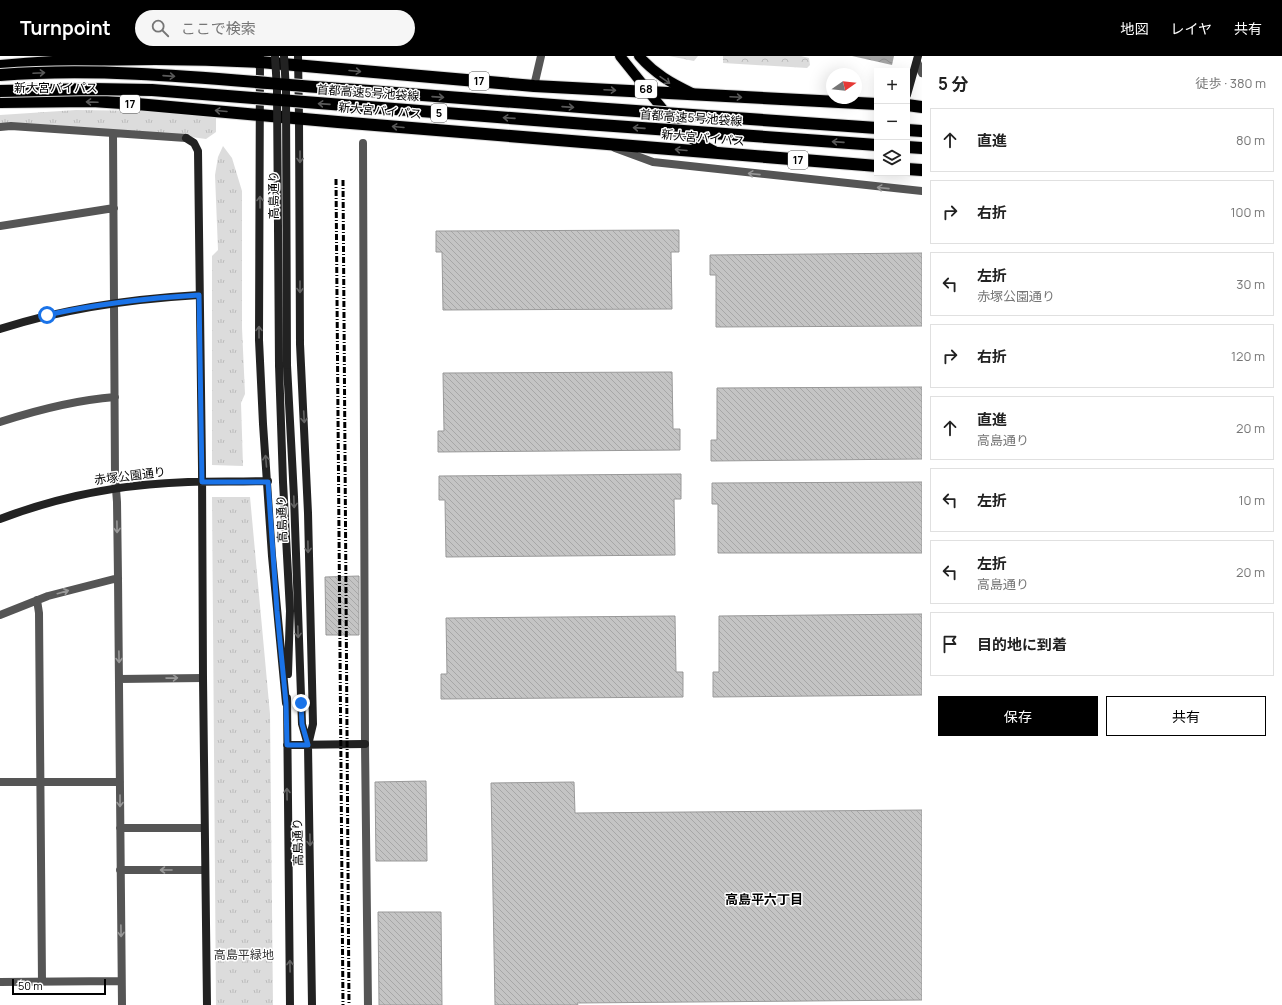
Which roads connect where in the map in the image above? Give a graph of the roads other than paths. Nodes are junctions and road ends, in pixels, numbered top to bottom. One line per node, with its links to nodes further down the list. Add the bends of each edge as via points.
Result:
1 (275, 56): 44 (main road, 高島通り, bridge)
2 (284, 56): 44 (main road, 高島通り, bridge, via 286,99)
3 (541, 56): 13 (street)
4 (620, 56): 15 (main road, 68)
5 (639, 56): 16 (main road, 68, one-way to 16, via 671,84)
6 (260, 59): 8 (highway, 新大宮バイパス / 17); 9 (highway, 新大宮バイパス / 17, via 112,59); 21 (main road)
7 (918, 59): 10 (street); 12 (main road)
8 (298, 61): 13 (highway, 新大宮バイパス / 17, one-way to 13); 22 (main road)
9 (0, 66)
10 (922, 73)
11 (0, 75): 24 (highway, 首都高速5号池袋線 / 5, one-way to 24, bridge, via 50,72 136,73)
12 (910, 85)
13 (534, 86): 15 (highway, 新大宮バイパス / 17, one-way to 15)
14 (0, 91): 31 (highway, 首都高速5号池袋線 / 5, one-way to 14, bridge, via 152,90 92,88)
15 (648, 92): 16 (highway, 新大宮バイパス / 17); 34 (main road, 68, via 673,122 692,139)
16 (698, 95): 18 (highway, 新大宮バイパス / 17, one-way to 18)
17 (0, 102): 21 (highway, 新大宮バイパス / 17, one-way to 17, via 92,101)
18 (874, 104)
19 (910, 106): 20 (highway)
20 (922, 107)
21 (260, 115): 22 (highway, 新大宮バイパス / 17); 48 (main road, one-way to 21, via 259,340)
22 (300, 118): 30 (highway, 新大宮バイパス / 17, one-way to 22); 59 (main road, one-way to 59, via 300,344 308,513 313,724)
23 (0, 127): 27 (street)
24 (874, 128)
25 (910, 130): 26 (highway)
26 (922, 131)
27 (112, 133): 28 (street); 39 (street)
28 (186, 138): 41 (main road, via 194,143 198,151)
29 (363, 143): 57 (street)
30 (604, 144): 34 (highway, 新大宮バイパス / 17, one-way to 30); 38 (street, one-way to 30, via 653,162)
31 (874, 145)
32 (910, 147): 33 (highway)
33 (922, 148)
34 (720, 153): 35 (highway, 新大宮バイパス / 17)
35 (874, 166)
36 (910, 169): 37 (highway)
37 (922, 170)
38 (922, 191)
39 (114, 208): 40 (street); 42 (street)
40 (0, 226)
41 (199, 295): 42 (main road); 47 (main road)
42 (114, 302): 43 (main road, via 54,314); 45 (street)
43 (0, 329)
44 (283, 365): 56 (main road, 高島通り, via 283,482 290,611); 59 (main road, 高島通り, one-way to 59, via 293,489 302,724)
45 (115, 397): 46 (street, via 65,404); 49 (street)
46 (0, 422)
47 (202, 482): 48 (main road, 赤塚公園通り); 49 (main road, 赤塚公園通り); 54 (main road)
48 (268, 482): 56 (main road, via 275,595)
49 (116, 488): 50 (main road, 赤塚公園通り, via 50,503); 51 (street, one-way to 51)
50 (0, 519)
51 (118, 578): 52 (street, one-way to 51); 55 (street, one-way to 55)
52 (37, 600): 53 (street); 61 (street)
53 (0, 615)
54 (203, 678): 55 (street, one-way to 54); 64 (main road)
55 (119, 679): 62 (street)
56 (286, 703): 58 (main road, 高島通り)
57 (365, 744): 59 (main road); 74 (street)
58 (287, 745): 59 (main road); 72 (main road, 高島通り, one-way to 58)
59 (308, 745): 73 (main road, 高島通り, one-way to 73)
60 (0, 782): 61 (street)
61 (40, 782): 62 (street); 69 (street)
62 (120, 782): 63 (street, one-way to 63)
63 (120, 828): 64 (street); 65 (street)
64 (204, 828): 66 (main road)
65 (120, 870): 66 (street, one-way to 65); 67 (street, one-way to 67)
66 (205, 870): 71 (main road)
67 (121, 981): 69 (street); 70 (street)
68 (0, 982): 69 (street)
69 (42, 982)
70 (122, 1005)
71 (207, 1005)
72 (290, 1005)
73 (312, 1005)
74 (368, 1005)

